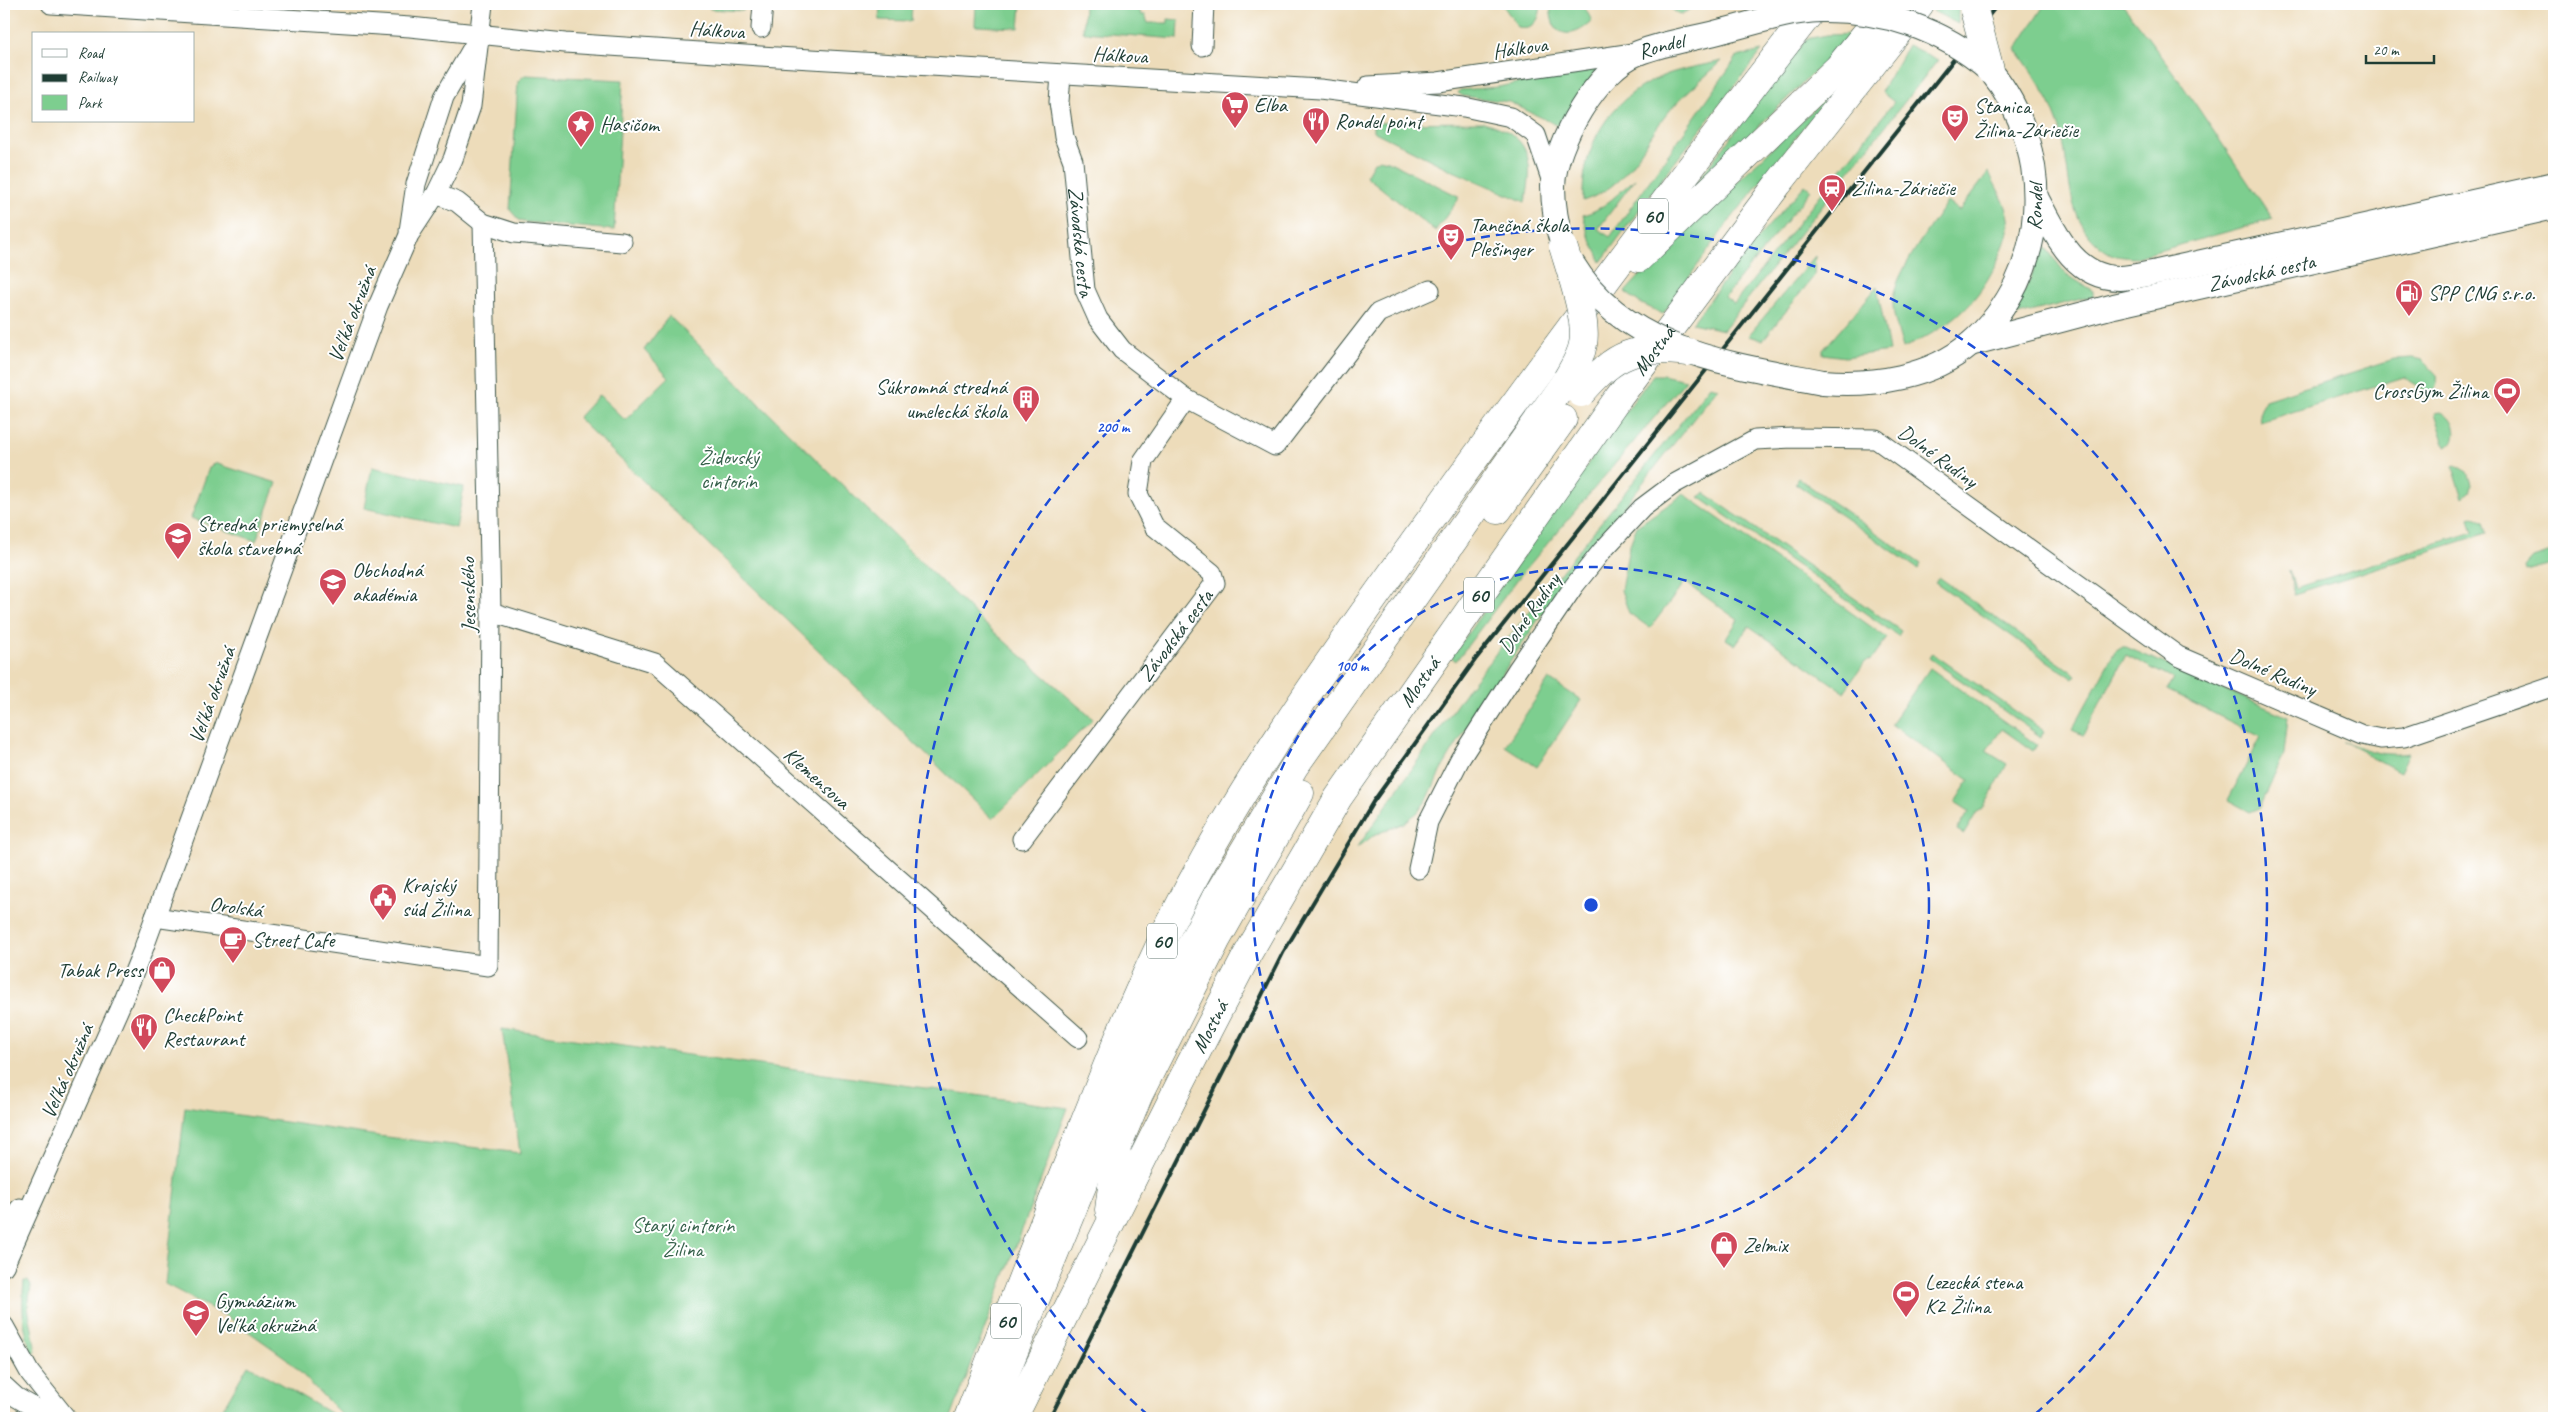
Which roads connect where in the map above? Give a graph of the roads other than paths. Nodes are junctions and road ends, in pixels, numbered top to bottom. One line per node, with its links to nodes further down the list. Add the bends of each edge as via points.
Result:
1 (51, 4): 10 (street, Hálkova)
2 (483, 4): 10 (street, Veľká okružná)
3 (763, 4): 9 (street)
4 (1204, 4): 11 (street)
5 (1890, 4): 26 (main road, via 1838,68 1653,243)
6 (1920, 4): 39 (main road, Mostná / 60, via 1778,184 1619,397 1338,798 1248,955)
7 (1975, 4): 13 (main road, bridge, via 1979,34)
8 (1821, 6): 12 (street, Rondel, bridge); 13 (street, Rondel, bridge, via 1910,23 1954,42); 26 (main road, 60, via 1623,255)
9 (761, 28)
10 (481, 34): 14 (street, Hálkova, via 565,43); 18 (street, Veľká okružná, via 471,106 453,159); 22 (street, Veľká okružná, via 444,98 416,184)
11 (1202, 46)
12 (1637, 53): 15 (street, Hálkova, via 1438,82); 17 (street, Rondel, via 1614,70 1577,114 1562,148)
13 (1990, 70): 19 (street, Rondel, via 2022,123 2032,156)
14 (1061, 75): 15 (street, Hálkova); 29 (street, Závodská cesta, via 1059,102 1064,138 1073,161 1085,290 1098,319 1122,350)
15 (1320, 89): 17 (street, Hálkova, via 1464,107 1511,117 1536,135)
16 (2554, 184): 19 (street, Závodská cesta, via 2118,278 2088,270 2074,260)
17 (1553, 185): 24 (street, Rondel)
18 (436, 194): 21 (street, via 457,202); 22 (street, Veľká okružná)
19 (2037, 199): 27 (street, Rondel, via 2022,269 1999,313)
20 (2554, 207): 27 (street, Závodská cesta, via 2114,306)
21 (483, 223): 23 (street, via 514,233); 31 (street, Jesenského)
22 (409, 235): 35 (street, Veľká okružná, via 378,306)
23 (622, 242)
24 (1563, 246): 28 (street, Rondel, bridge, via 1582,279 1617,316 1649,336); 30 (main road, bridge, via 1582,323 1583,344 1568,379)
25 (1430, 290): 29 (street, Závodská cesta, via 1378,313 1275,446)
26 (1561, 340): 46 (main road, 60, via 1356,622 1270,751 1189,888 1151,963 1108,1062)
27 (1962, 349): 28 (street, Rondel, bridge, via 1917,373 1894,380 1846,384 1778,374)
28 (1688, 352): 30 (main road, bridge, via 1646,349 1609,365)
29 (1186, 399): 33 (street, Závodská cesta, via 1144,461 1138,494 1154,526 1212,573 1214,583)
30 (1522, 459): 39 (main road, via 1310,776 1217,939 1139,1094 1117,1147); 47 (main road, via 1294,766 1215,899 1130,1070)
31 (491, 612): 36 (street, Jesenského); 37 (street, Klemensova, via 655,663)
32 (2554, 686): 34 (street, Dolné Rudiny, via 2404,737 2381,740 2362,735 2178,656 1876,439 1755,440 1674,484 1636,514 1596,558 1522,662 1460,759 1428,822)
33 (1022, 839)
34 (1418, 869)
35 (155, 918): 36 (street, Orolská); 38 (street, Veľká okružná, via 121,1004)
36 (488, 966)
37 (1078, 1038)
38 (49, 1166): 40 (street, Veľká okružná); 41 (street, Veľká okružná)
39 (1106, 1231): 48 (main road, Mostná / 60)
40 (4, 1232)
41 (4, 1266)
42 (4, 1326): 45 (street, via 30,1373)
43 (4, 1386): 44 (street)
44 (52, 1418)
45 (66, 1418)
46 (968, 1418)
47 (987, 1418)
48 (1013, 1418)

